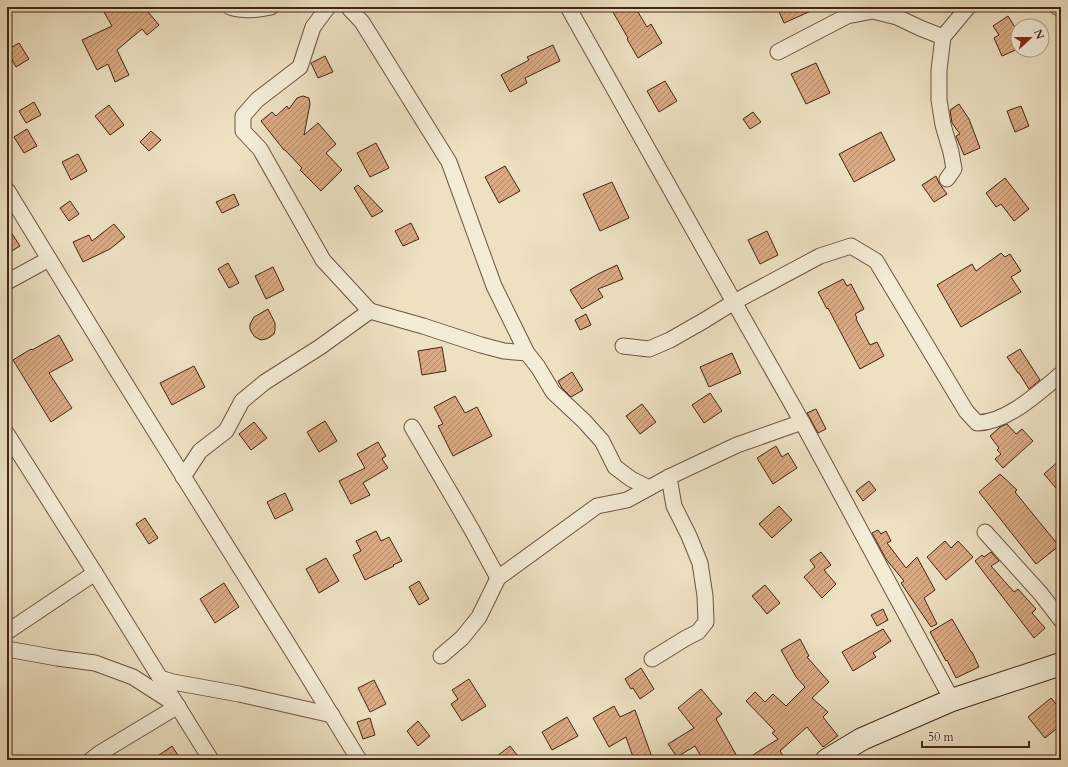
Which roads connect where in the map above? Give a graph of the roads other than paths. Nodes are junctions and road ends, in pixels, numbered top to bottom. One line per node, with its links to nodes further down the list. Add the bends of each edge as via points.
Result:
1 (230, 7): 2 (street)
2 (271, 7)
3 (328, 7): 16 (street, via 313,27 300,67 257,100 243,116 243,131 260,149 323,260)
4 (348, 7): 18 (street, via 362,22 449,162 494,286)
5 (568, 7): 15 (street)
6 (968, 7): 9 (street)
7 (1057, 7): 8 (street)
8 (1061, 8)
9 (943, 36): 10 (street, via 897,17 873,11 847,16); 11 (street, via 939,100 954,169)
10 (778, 52)
11 (947, 179)
12 (7, 190): 13 (street)
13 (49, 259): 14 (street); 23 (street)
14 (7, 282)
15 (734, 302): 17 (street, via 670,340 649,349); 19 (street, via 820,256 851,246 876,261 966,411 977,423 986,423 1014,411); 20 (street)
16 (370, 311): 18 (street, via 481,345); 23 (street, via 242,401 226,431 200,451)
17 (623, 346)
18 (527, 354): 25 (street, via 553,392 602,441 616,467 631,479)
19 (1061, 374)
20 (802, 422): 24 (street, via 737,445); 36 (street)
21 (412, 427): 28 (street)
22 (7, 434): 27 (street)
23 (183, 477): 38 (street)
24 (669, 477): 25 (street); 33 (street, via 674,506 700,563 706,622 698,632)
25 (649, 488): 28 (street, via 627,500 597,506)
26 (985, 532): 29 (street)
27 (95, 573): 30 (street); 35 (street)
28 (498, 578): 32 (street, via 479,617 462,638)
29 (1061, 620)
30 (7, 632)
31 (7, 649): 37 (street, via 95,663 133,677)
32 (442, 656)
33 (652, 659)
34 (1061, 664): 36 (main road)
35 (160, 678): 37 (street); 38 (street)
36 (952, 700): 42 (main road, via 862,738)
37 (178, 706): 39 (street); 40 (street)
38 (332, 715): 41 (street)
39 (91, 760)
40 (211, 760)
41 (359, 760)
42 (827, 760)

